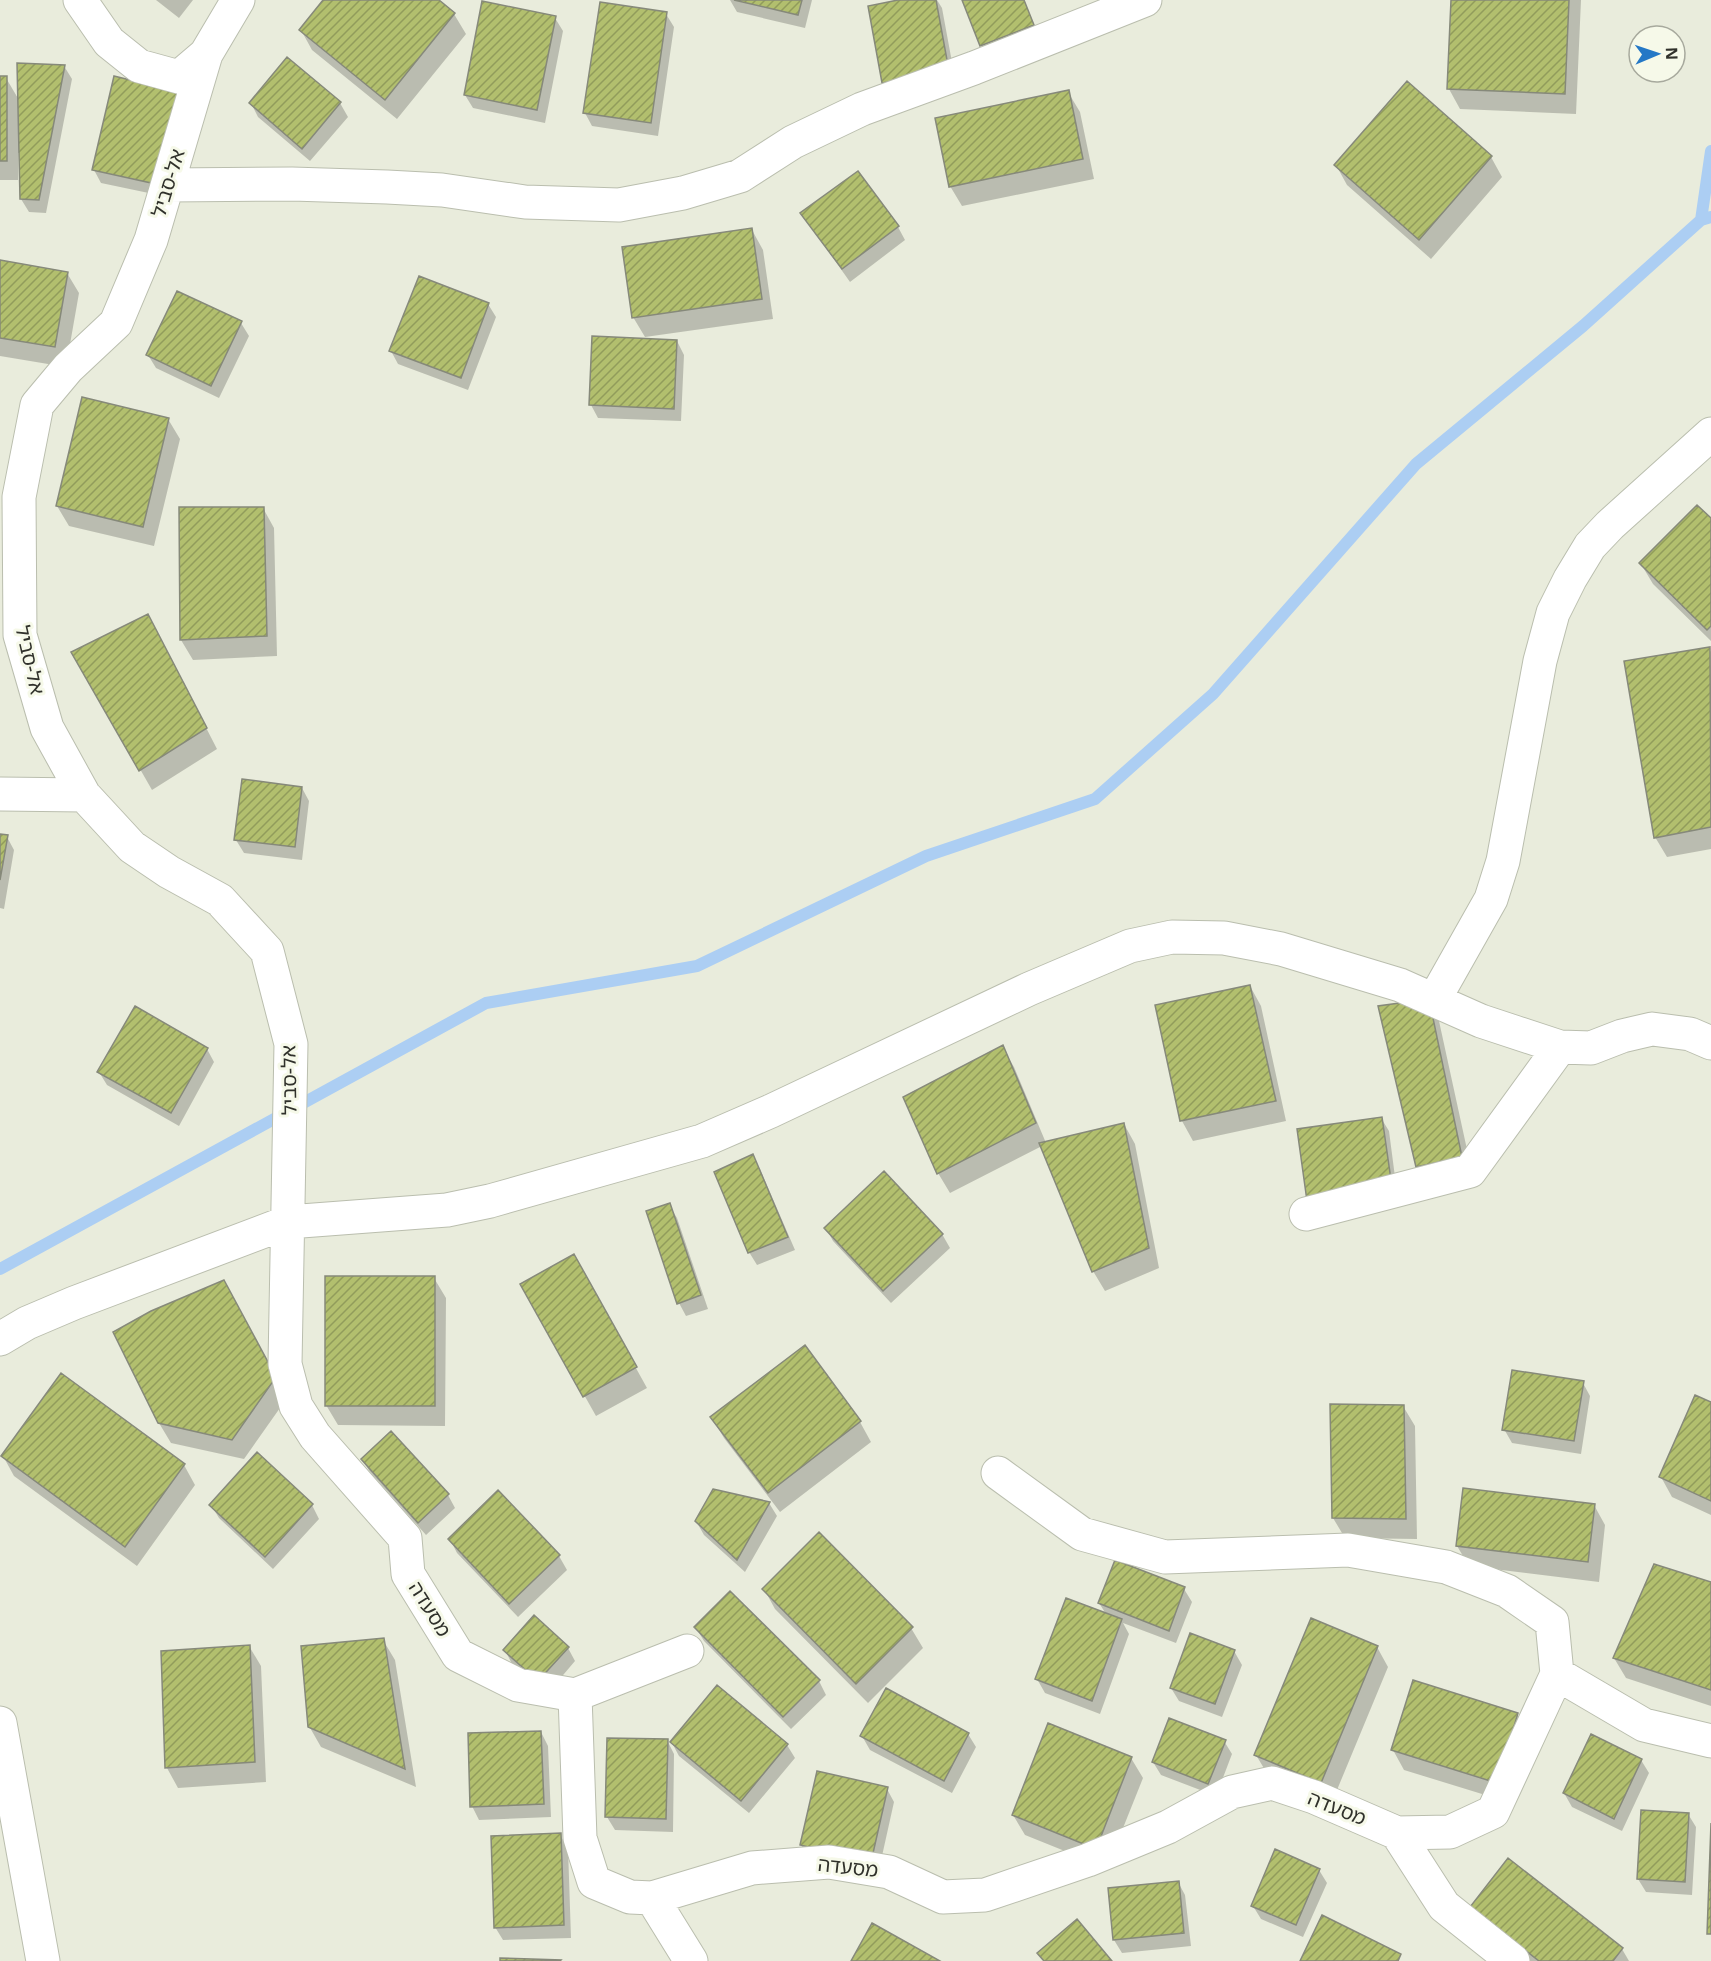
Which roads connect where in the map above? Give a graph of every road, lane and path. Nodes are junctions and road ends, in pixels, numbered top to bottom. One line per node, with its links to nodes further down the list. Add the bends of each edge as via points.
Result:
1 (80, 0): 4 (street, via 109,42 139,66 179,77)
2 (238, 0): 4 (street, אל-סביל)
3 (1145, 0): 5 (street, via 862,109 793,142 740,176 683,193 619,205 525,202 387,187)
4 (206, 54): 5 (street, אל-סביל)
5 (168, 185): 8 (street, אל-סביל, via 151,240 116,324 68,368 37,405 19,497 20,635 47,728)
6 (1711, 434): 9 (street, via 1590,546 1553,613 1540,661 1503,861 1491,899)
7 (0, 794): 8 (street)
8 (84, 795): 13 (street, אל-סביל, via 132,847 220,900 267,951 291,1044)
9 (1434, 1000): 11 (street, via 1481,1021); 13 (street, via 1400,985 1281,949 1224,938 1172,937 1130,946 1029,989 702,1141 490,1202 447,1210)
10 (1711, 1043): 11 (street, via 1690,1034 1652,1029 1622,1035 1591,1048)
11 (1560, 1047): 12 (street, via 1470,1171)
12 (1306, 1214)
13 (288, 1222): 14 (street, אל-סביל); 15 (street, via 74,1303)
14 (285, 1277): 19 (street, מסעדה, via 285,1364 296,1406 315,1436 405,1538 408,1574 458,1655 518,1685)
15 (0, 1339)
16 (998, 1473): 18 (street, via 1082,1534 1165,1557 1347,1550 1446,1567 1507,1591 1552,1622)
17 (687, 1651): 19 (street)
18 (1557, 1674): 21 (street, via 1644,1725); 22 (street, מסעדה, via 1493,1812 1450,1832)
19 (575, 1695): 23 (street, מסעדה, via 580,1838 594,1882 630,1897)
20 (0, 1724): 24 (street)
21 (1711, 1741)
22 (1397, 1833): 23 (street, מסעדה, via 1272,1783 1232,1792 1168,1827 1088,1860 985,1895 943,1896 889,1872 829,1862 752,1868); 26 (street, via 1444,1906)
23 (652, 1898): 25 (street)
24 (43, 1961)
25 (691, 1961)
26 (1513, 1961)

